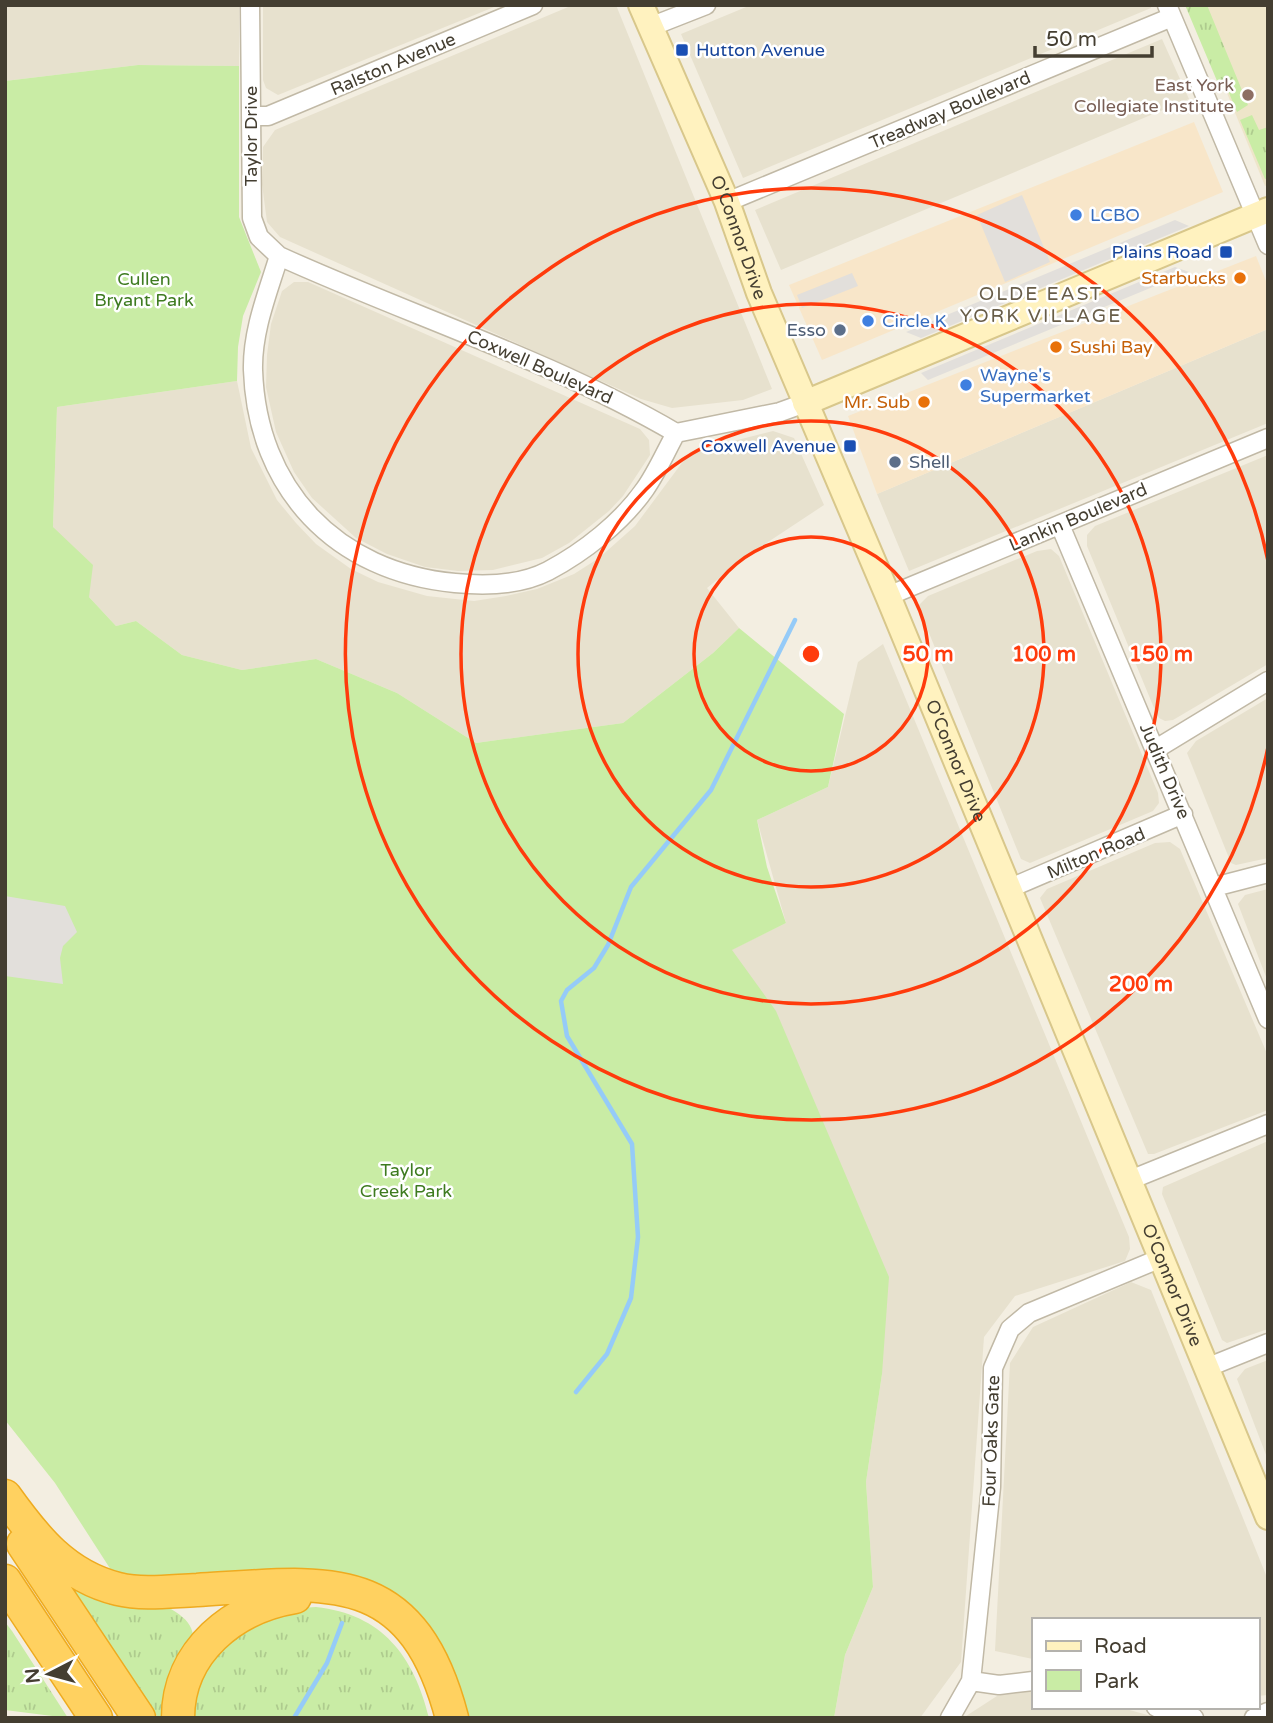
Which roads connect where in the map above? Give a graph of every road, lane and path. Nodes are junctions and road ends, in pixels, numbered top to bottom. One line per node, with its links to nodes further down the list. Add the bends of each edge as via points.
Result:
1 (250, 5): 6 (street, Taylor Drive)
2 (533, 5): 6 (street, Ralston Avenue, via 268,116)
3 (706, 5): 5 (street)
4 (1169, 11): 7 (street, Treadway Boulevard); 8 (street)
5 (645, 16): 7 (main road, O'Connor Drive)
6 (251, 116): 10 (street, Taylor Drive, via 252,218 259,237)
7 (727, 202): 11 (main road, O'Connor Drive)
8 (1262, 213): 9 (street); 11 (main road)
9 (1268, 245)
10 (279, 256): 12 (street, Coxwell Boulevard, via 509,352 631,407); 12 (street, via 263,304 253,367 265,447 279,476 314,520 384,568 424,580 478,586 547,572 612,525 645,489)
11 (805, 403): 12 (street); 15 (main road, O'Connor Drive)
12 (676, 433)
13 (1268, 438): 14 (street, Lankin Boulevard)
14 (1060, 525): 15 (street, Lankin Boulevard); 17 (street, Judith Drive)
15 (888, 596): 21 (main road, O'Connor Drive)
16 (1268, 681): 17 (street)
17 (1156, 749): 18 (street, Judith Drive)
18 (1183, 814): 20 (street, Judith Drive); 21 (street, Milton Road)
19 (1268, 873): 20 (street)
20 (1214, 887): 22 (street, Judith Drive)
21 (1008, 889): 24 (main road, O'Connor Drive)
22 (1268, 1019)
23 (1268, 1124): 24 (street)
24 (1130, 1180): 25 (main road, O'Connor Drive)
25 (1161, 1258): 27 (main road, O'Connor Drive); 32 (street, Four Oaks Gate, via 1029,1313 1010,1329 993,1368 991,1487)
26 (1268, 1343): 27 (street)
27 (1206, 1368): 29 (main road, O'Connor Drive)
28 (5, 1496): 40 (highway, via 43,1547 65,1564 118,1589 149,1592 281,1583 356,1592 414,1630 439,1675)
29 (1268, 1517)
30 (5, 1518): 37 (highway)
31 (5, 1581): 36 (highway)
32 (971, 1681): 33 (street, via 999,1685); 41 (street, Four Oaks Gate)
33 (1032, 1681)
34 (1163, 1709): 42 (street)
35 (1268, 1713): 43 (street)
36 (96, 1718)
37 (139, 1718)
38 (178, 1718): 39 (highway, via 191,1666 211,1637 231,1619 258,1605 317,1596 371,1613 401,1636 430,1684)
39 (439, 1718)
40 (452, 1718)
41 (950, 1718)
42 (1194, 1718)
43 (1254, 1718)

